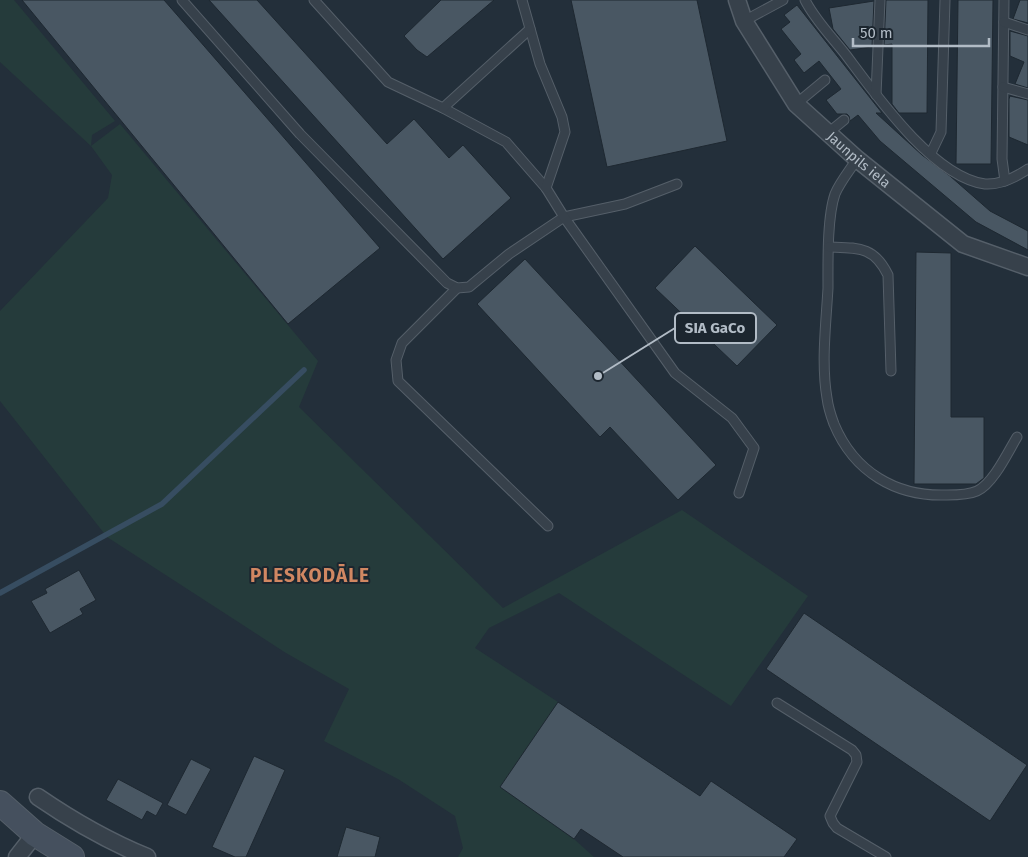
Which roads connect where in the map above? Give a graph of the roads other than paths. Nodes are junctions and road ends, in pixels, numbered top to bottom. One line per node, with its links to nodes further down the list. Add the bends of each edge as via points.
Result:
1 (182, 0): 31 (lane, via 300,134 447,283)
2 (314, 0): 19 (lane, via 388,82)
3 (522, 0): 12 (lane)
4 (737, 0): 10 (street, Jaunpils iela)
5 (783, 0): 10 (lane)
6 (805, 0): 17 (lane)
7 (880, 0): 17 (lane)
8 (945, 0): 22 (lane, via 941,132)
9 (1004, 0): 11 (lane)
10 (744, 21): 18 (street, Jaunpils iela)
11 (1004, 22): 13 (lane); 15 (lane)
12 (530, 29): 19 (lane); 27 (lane, via 565,132)
13 (1028, 30)
14 (825, 80): 18 (lane)
15 (1003, 87): 16 (lane); 25 (lane, via 1002,159)
16 (1028, 94)
17 (876, 95): 22 (lane, via 898,124)
18 (796, 104): 21 (street, Jaunpils iela)
19 (443, 108): 27 (lane, via 506,142)
20 (844, 120): 21 (lane)
21 (828, 133): 23 (street, Jaunpils iela)
22 (931, 153): 25 (lane, via 948,168 970,180 987,184)
23 (857, 159): 29 (lane, via 835,194); 30 (street, Jaunpils iela, via 963,244)
24 (1028, 169): 25 (lane)
25 (1005, 181)
26 (677, 184): 28 (lane, via 625,204)
27 (546, 188): 28 (lane)
28 (564, 217): 31 (lane, via 469,287); 34 (lane, via 675,373 732,418 754,448)
29 (829, 247): 32 (lane, via 862,248 883,264 888,275); 33 (lane, via 827,399 843,442 858,463 887,483 909,492 960,495 984,487)
30 (1028, 267)
31 (457, 288): 35 (lane, via 402,343 396,360 398,381)
32 (891, 371)
33 (1017, 437)
34 (738, 493)
35 (548, 526)
36 (777, 703): 43 (lane, via 856,755 857,762 830,816 832,823)
37 (38, 797): 42 (street, via 88,829)
38 (0, 803): 39 (street)
39 (35, 834): 40 (street); 41 (street)
40 (17, 857)
41 (72, 857)
42 (147, 857)
43 (886, 857)

